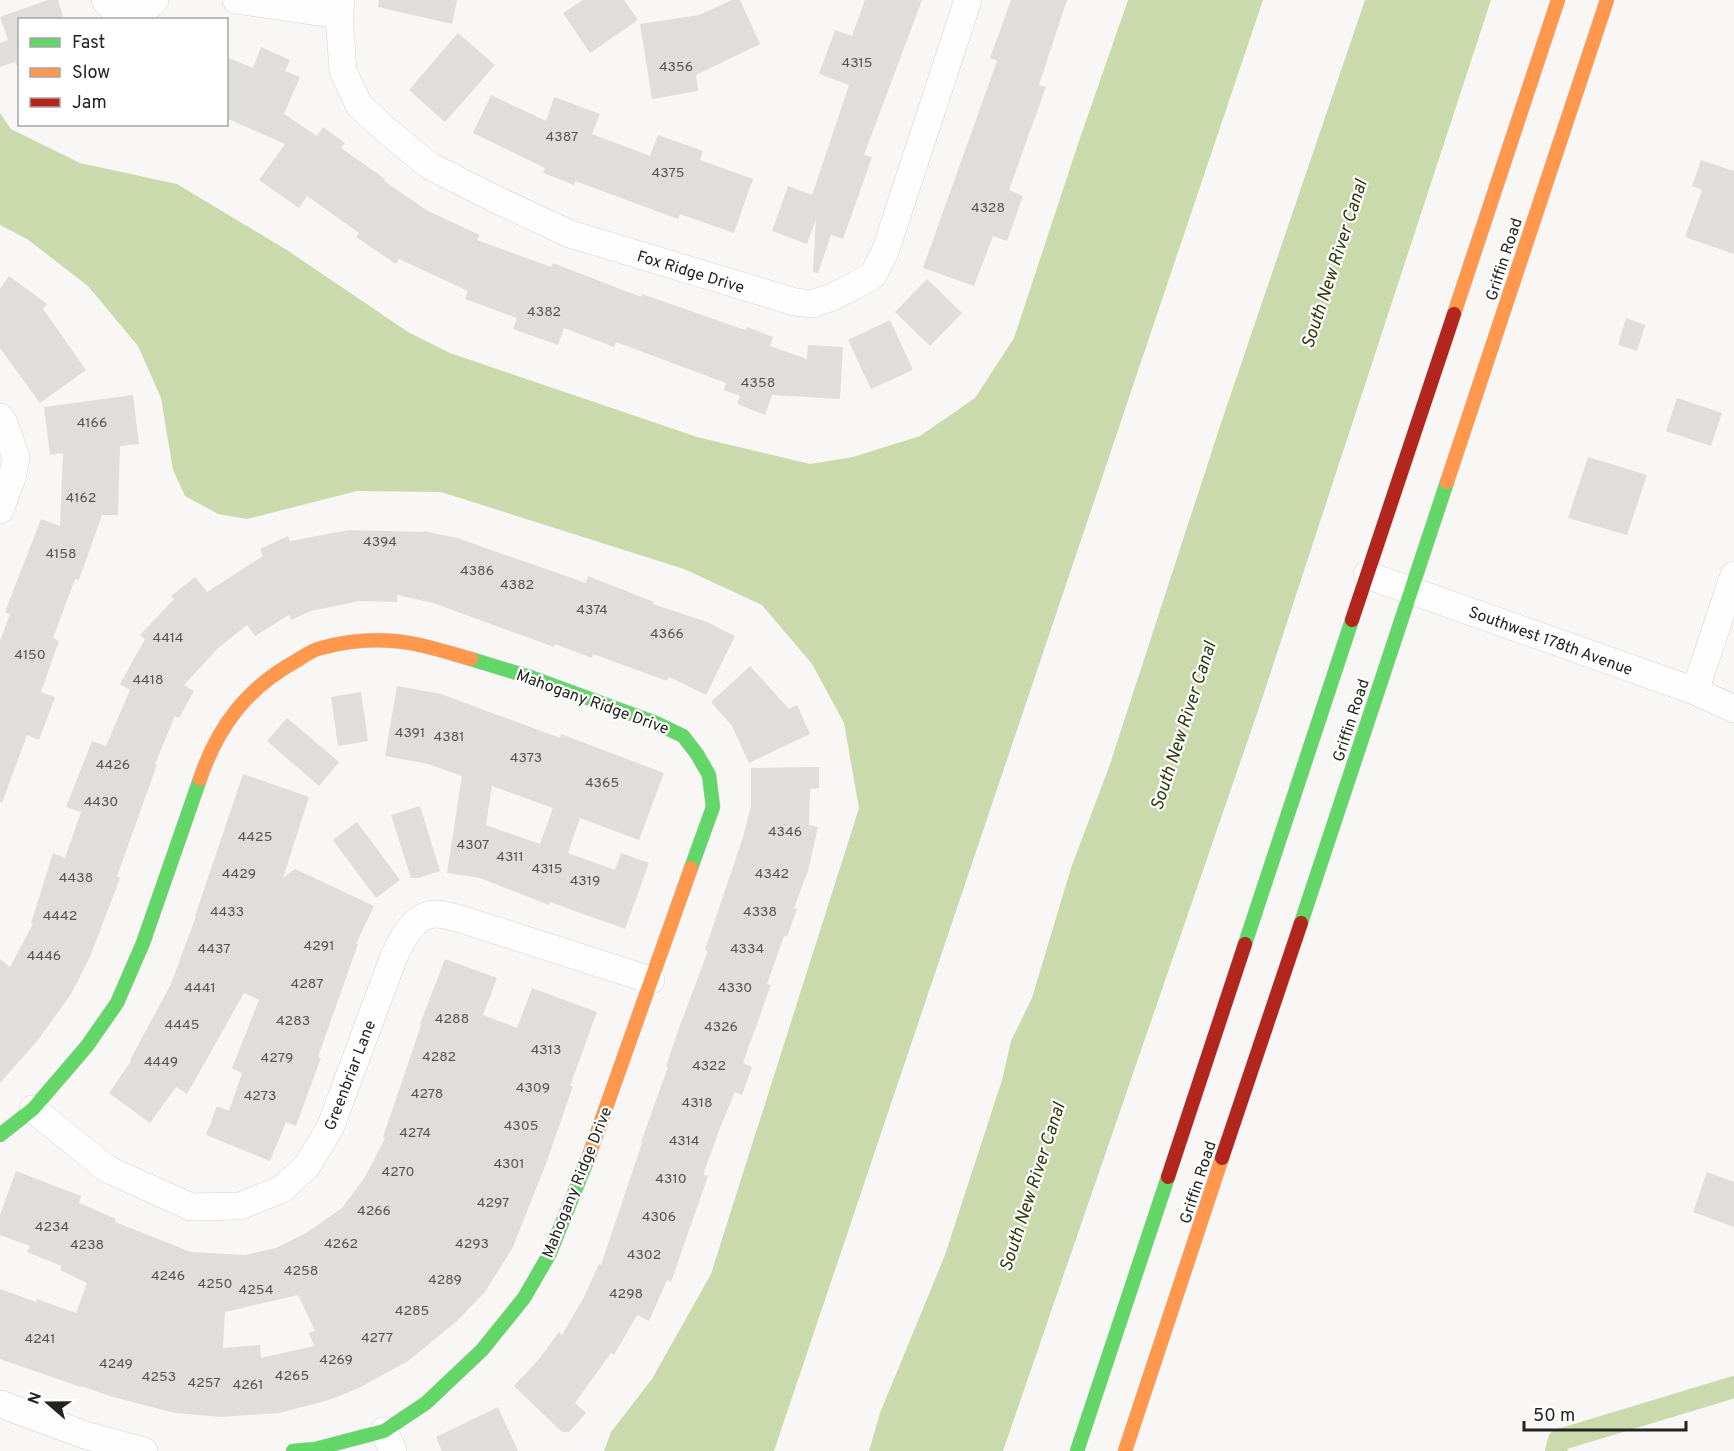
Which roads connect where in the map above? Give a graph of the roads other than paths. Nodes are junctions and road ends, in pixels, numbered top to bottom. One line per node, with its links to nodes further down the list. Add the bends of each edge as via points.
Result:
1 (105, 0): 2 (street, via 124,13 142,11)
2 (155, 0)
3 (236, 0): 7 (street)
4 (968, 0): 7 (street, Fox Ridge Drive, via 885,252 873,274 812,304 570,234 430,166 359,105 343,71)
5 (1558, 0): 10 (main road, Griffin Road)
6 (1607, 0): 12 (main road, Griffin Road)
7 (340, 7)
8 (0, 417): 9 (street, via 16,458)
9 (0, 510)
10 (1367, 575): 12 (street, Southwest 178th Avenue); 22 (main road, Griffin Road, via 1191,1127)
11 (1734, 575): 13 (street)
12 (1411, 590): 13 (street, Southwest 178th Avenue); 23 (main road, Griffin Road, via 1223,1138)
13 (1695, 691): 14 (street, Southwest 178th Avenue)
14 (1734, 709)
15 (651, 980): 16 (street, Greenbriar Lane, via 464,920 435,914 417,921 403,936 330,1128 307,1166 282,1189 240,1206 191,1207 107,1169); 16 (main road, Mahogany Ridge Drive, via 713,807 710,776 684,736 533,678 434,648 394,641 319,648 285,667 246,697 225,724 208,755 143,943 117,1003 87,1046); 19 (main road, Mahogany Ridge Drive, via 581,1178 550,1253 524,1298 482,1350)
16 (33, 1109): 17 (main road, Mahogany Ridge Drive)
17 (0, 1135)
18 (0, 1404): 20 (street, via 85,1435)
19 (388, 1441): 21 (main road, Mahogany Ridge Drive)
20 (144, 1451)
21 (293, 1451)
22 (1077, 1451)
23 (1125, 1451)

